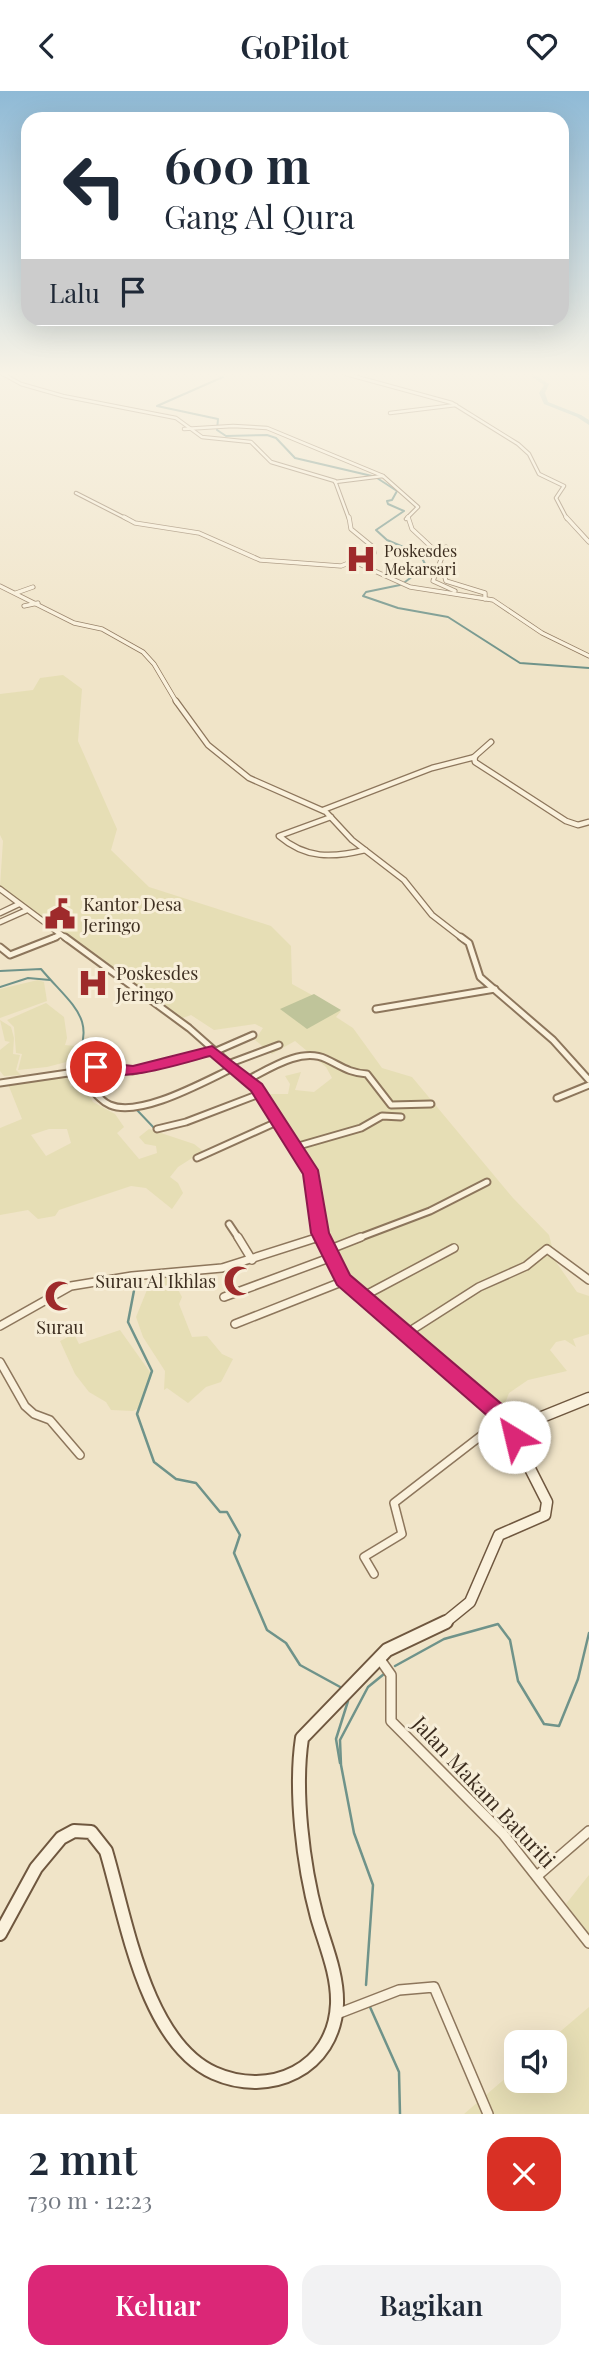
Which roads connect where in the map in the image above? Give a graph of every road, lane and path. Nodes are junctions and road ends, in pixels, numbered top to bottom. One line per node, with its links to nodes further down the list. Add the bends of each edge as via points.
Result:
1 (290, 468): 5 (street)
2 (363, 468): 4 (street)
3 (536, 468): 7 (street, via 564,486 556,498 570,524)
4 (383, 476): 5 (street); 9 (street, via 418,506 406,522)
5 (335, 482): 10 (street, via 351,529 374,551)
6 (76, 493): 10 (street, via 135,523 199,533 260,560 318,567)
7 (589, 542)
8 (446, 547): 9 (street, via 446,554)
9 (440, 554): 15 (street, via 443,561 433,576 434,584)
10 (357, 563): 15 (street, via 405,586)
11 (444, 574): 16 (street, via 446,581 485,593)
12 (0, 586): 14 (street)
13 (33, 587): 14 (street)
14 (16, 593): 17 (street)
15 (478, 597): 16 (street)
16 (485, 599): 19 (street)
17 (38, 603): 18 (street); 22 (street, via 139,649 154,664 189,723 214,751 249,778)
18 (23, 606)
19 (589, 656)
20 (491, 742): 21 (street)
21 (475, 757): 22 (street); 24 (street, via 477,763 562,818 575,824)
22 (323, 810): 23 (street)
23 (331, 817): 25 (street); 25 (street, via 279,836 317,857)
24 (589, 822)
25 (365, 851): 33 (street, via 404,880 432,915 466,940 480,977)
26 (0, 889): 27 (street)
27 (19, 904): 28 (street); 29 (street)
28 (27, 910): 30 (street); 31 (street)
29 (0, 913)
30 (0, 922)
31 (60, 935): 32 (street, via 10,955); 37 (street)
32 (0, 947)
33 (495, 989): 34 (street); 41 (street, via 553,1040)
34 (376, 1009)
35 (253, 1035): 37 (street)
36 (279, 1045): 38 (street)
37 (213, 1051): 38 (street); 39 (street, via 133,1071 84,1067)
38 (230, 1066): 39 (street, via 159,1099 119,1109 98,1097); 40 (street)
39 (75, 1072): 42 (street)
40 (247, 1080): 43 (street); 45 (street, via 286,1060 317,1056 350,1073 367,1075 393,1106)
41 (589, 1082): 44 (street)
42 (0, 1083)
43 (262, 1093): 47 (street); 48 (street)
44 (558, 1098)
45 (431, 1104)
46 (401, 1117): 49 (street, via 382,1116 360,1128)
47 (279, 1121): 49 (street); 50 (street)
48 (157, 1129)
49 (296, 1147): 53 (street, via 314,1180)
50 (197, 1159)
51 (487, 1182): 55 (street)
52 (229, 1224): 56 (street)
53 (321, 1237): 55 (street); 56 (street)
54 (454, 1248): 60 (street)
55 (330, 1253): 58 (street); 59 (street, via 306,1269)
56 (252, 1260): 62 (street, via 209,1270 71,1286)
57 (589, 1280): 63 (street, via 547,1249 526,1266 479,1287)
58 (344, 1281): 60 (street); 61 (street)
59 (224, 1297)
60 (362, 1297): 63 (street)
61 (236, 1324)
62 (0, 1326)
63 (407, 1333): 66 (street)
64 (0, 1362): 68 (street, via 25,1406 50,1420)
65 (589, 1398): 67 (street)
66 (504, 1418): 67 (street); 69 (street, via 394,1503 402,1534 364,1557)
67 (517, 1429): 70 (street, via 515,1439 547,1501 546,1513 499,1535 475,1595 458,1614)
68 (80, 1455)
69 (374, 1574)
70 (379, 1658): 72 (street, Jalan Makam Baturiti, via 391,1675 391,1721 503,1834); 75 (street, via 308,1729 301,1743 303,1853 336,1986)
71 (589, 1831): 72 (street)
72 (537, 1876): 74 (street, Jalan Makam Baturiti)
73 (0, 1934): 75 (street, via 52,1844 70,1831 85,1830 99,1837 104,1846 156,2016 171,2038 199,2064 246,2083 290,2079 321,2055)
74 (589, 1943)
75 (337, 2014): 76 (street, via 384,1995 435,1987)
76 (488, 2114)

